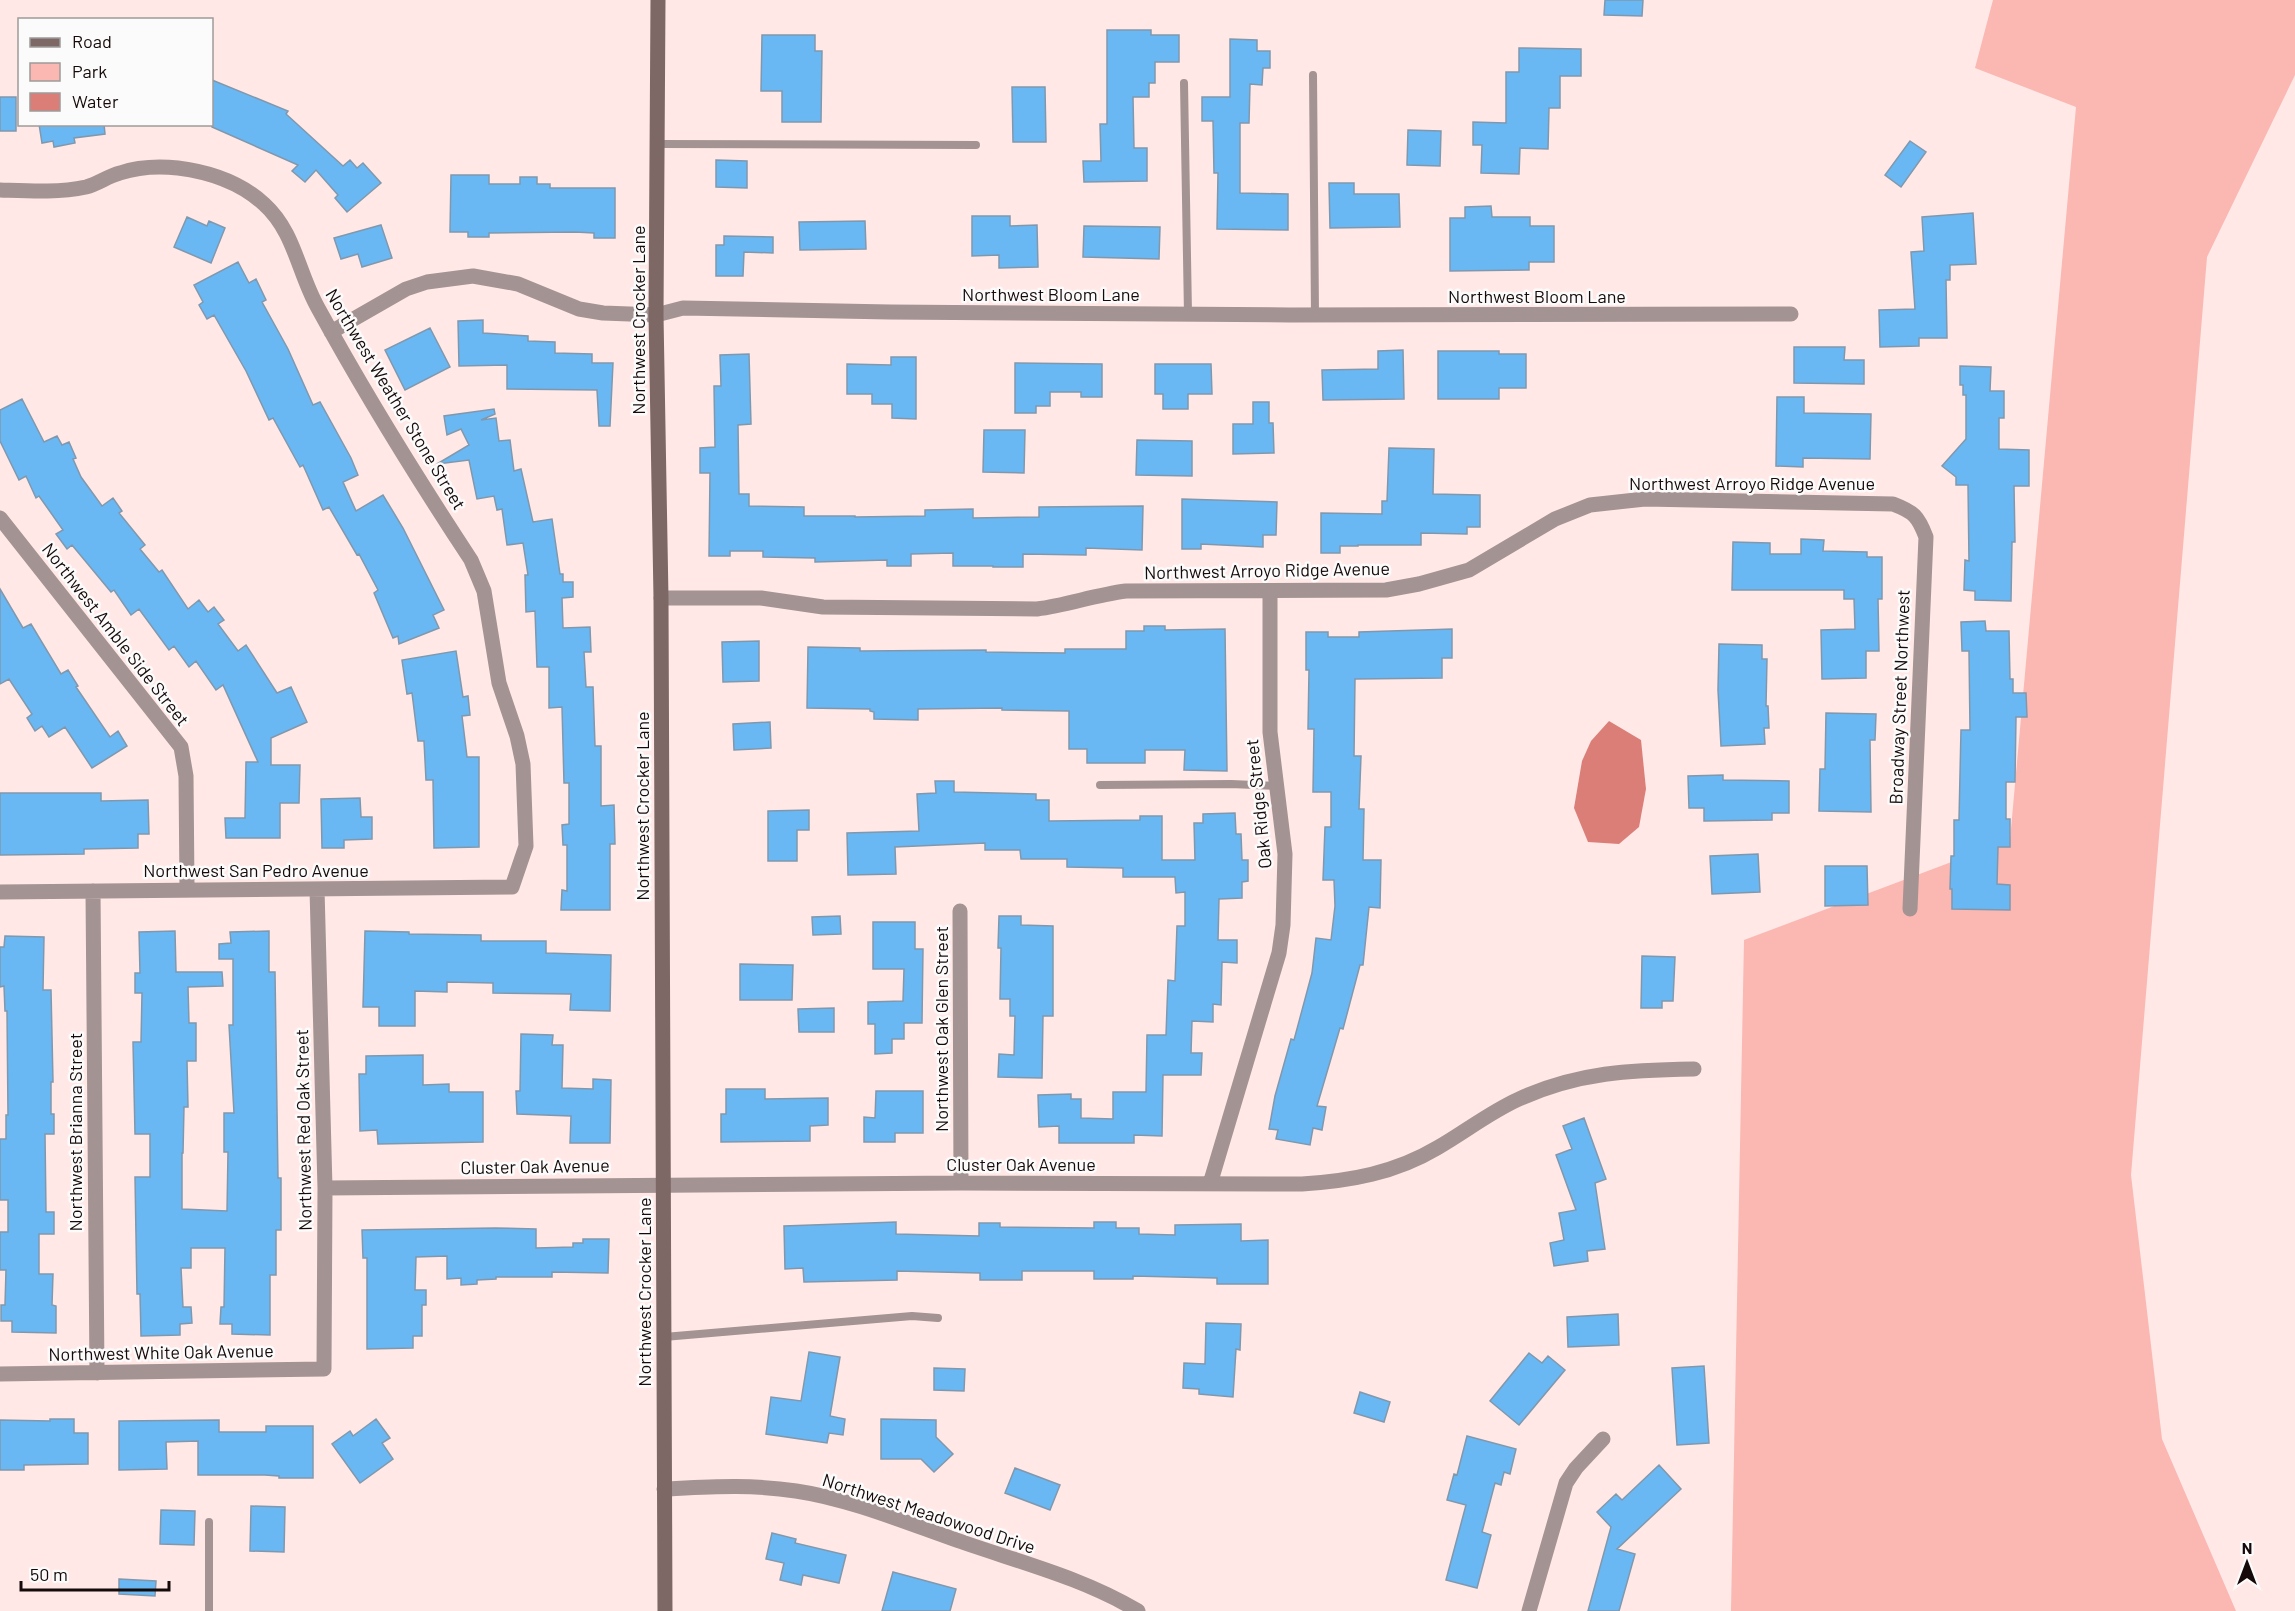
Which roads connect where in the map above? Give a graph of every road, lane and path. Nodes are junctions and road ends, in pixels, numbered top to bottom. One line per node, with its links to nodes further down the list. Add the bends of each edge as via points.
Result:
1 (658, 0): 4 (street, Northwest Crocker Lane)
2 (1313, 75): 10 (lane)
3 (1184, 83): 7 (lane)
4 (657, 144): 5 (lane); 9 (street, Northwest Crocker Lane)
5 (976, 145)
6 (0, 190): 11 (street, Northwest Weather Stone Street, via 87,186 145,168 209,173 237,184 265,205 284,227)
7 (1188, 314): 9 (street, Northwest Bloom Lane, via 683,308); 10 (street, Northwest Bloom Lane)
8 (1791, 314): 10 (street, Northwest Bloom Lane)
9 (656, 315): 11 (street, Northwest Bloom Lane, via 579,309 518,284 473,276 406,289); 15 (street, Northwest Crocker Lane)
10 (1315, 315)
11 (331, 332): 18 (street, Northwest Weather Stone Street, via 471,560 484,591 499,683 523,764 526,846)
12 (1893, 504): 14 (street, Northwest Arroyo Ridge Avenue, via 1645,499 1590,505 1555,519 1469,570 1429,582 1386,590); 23 (street, Broadway Street Northwest, via 1918,518 1926,537)
13 (0, 519): 19 (street, Northwest Amble Side Street, via 181,747 186,776)
14 (1270, 591): 15 (street, Northwest Arroyo Ridge Avenue, via 1126,591 1037,609 823,607 761,598); 17 (street, Oak Ridge Street, via 1270,732)
15 (661, 598): 27 (street, Northwest Crocker Lane)
16 (1100, 785): 17 (lane)
17 (1275, 786): 28 (street, Oak Ridge Street, via 1285,854 1279,953)
18 (512, 887): 20 (street, Northwest San Pedro Avenue)
19 (188, 888): 20 (street, Northwest San Pedro Avenue); 21 (street, Northwest San Pedro Avenue)
20 (317, 890): 29 (street, Northwest Red Oak Street)
21 (93, 891): 22 (street, Northwest San Pedro Avenue); 33 (street, Northwest Brianna Street)
22 (0, 892)
23 (1910, 909)
24 (960, 911): 26 (street, Northwest Oak Glen Street)
25 (1694, 1069): 28 (street, Cluster Oak Avenue, via 1628,1070 1550,1086 1519,1099 1408,1163 1372,1175 1340,1182)
26 (961, 1183): 27 (street, Cluster Oak Avenue); 28 (street, Cluster Oak Avenue)
27 (663, 1184): 29 (street, Cluster Oak Avenue); 31 (street, Northwest Crocker Lane)
28 (1210, 1184)
29 (325, 1188): 32 (street, Northwest Red Oak Street)
30 (938, 1318): 31 (lane, via 912,1316)
31 (664, 1337): 36 (street, Northwest Crocker Lane)
32 (324, 1369): 33 (street, Northwest White Oak Avenue)
33 (96, 1372): 34 (street, Northwest White Oak Avenue)
34 (0, 1374)
35 (1603, 1439): 41 (street, via 1566,1483)
36 (664, 1489): 39 (street, Northwest Crocker Lane); 40 (street, Northwest Meadowood Drive, via 761,1487 839,1501 1075,1581)
37 (209, 1522): 38 (lane)
38 (209, 1611)
39 (664, 1611)
40 (1138, 1611)
41 (1529, 1611)

